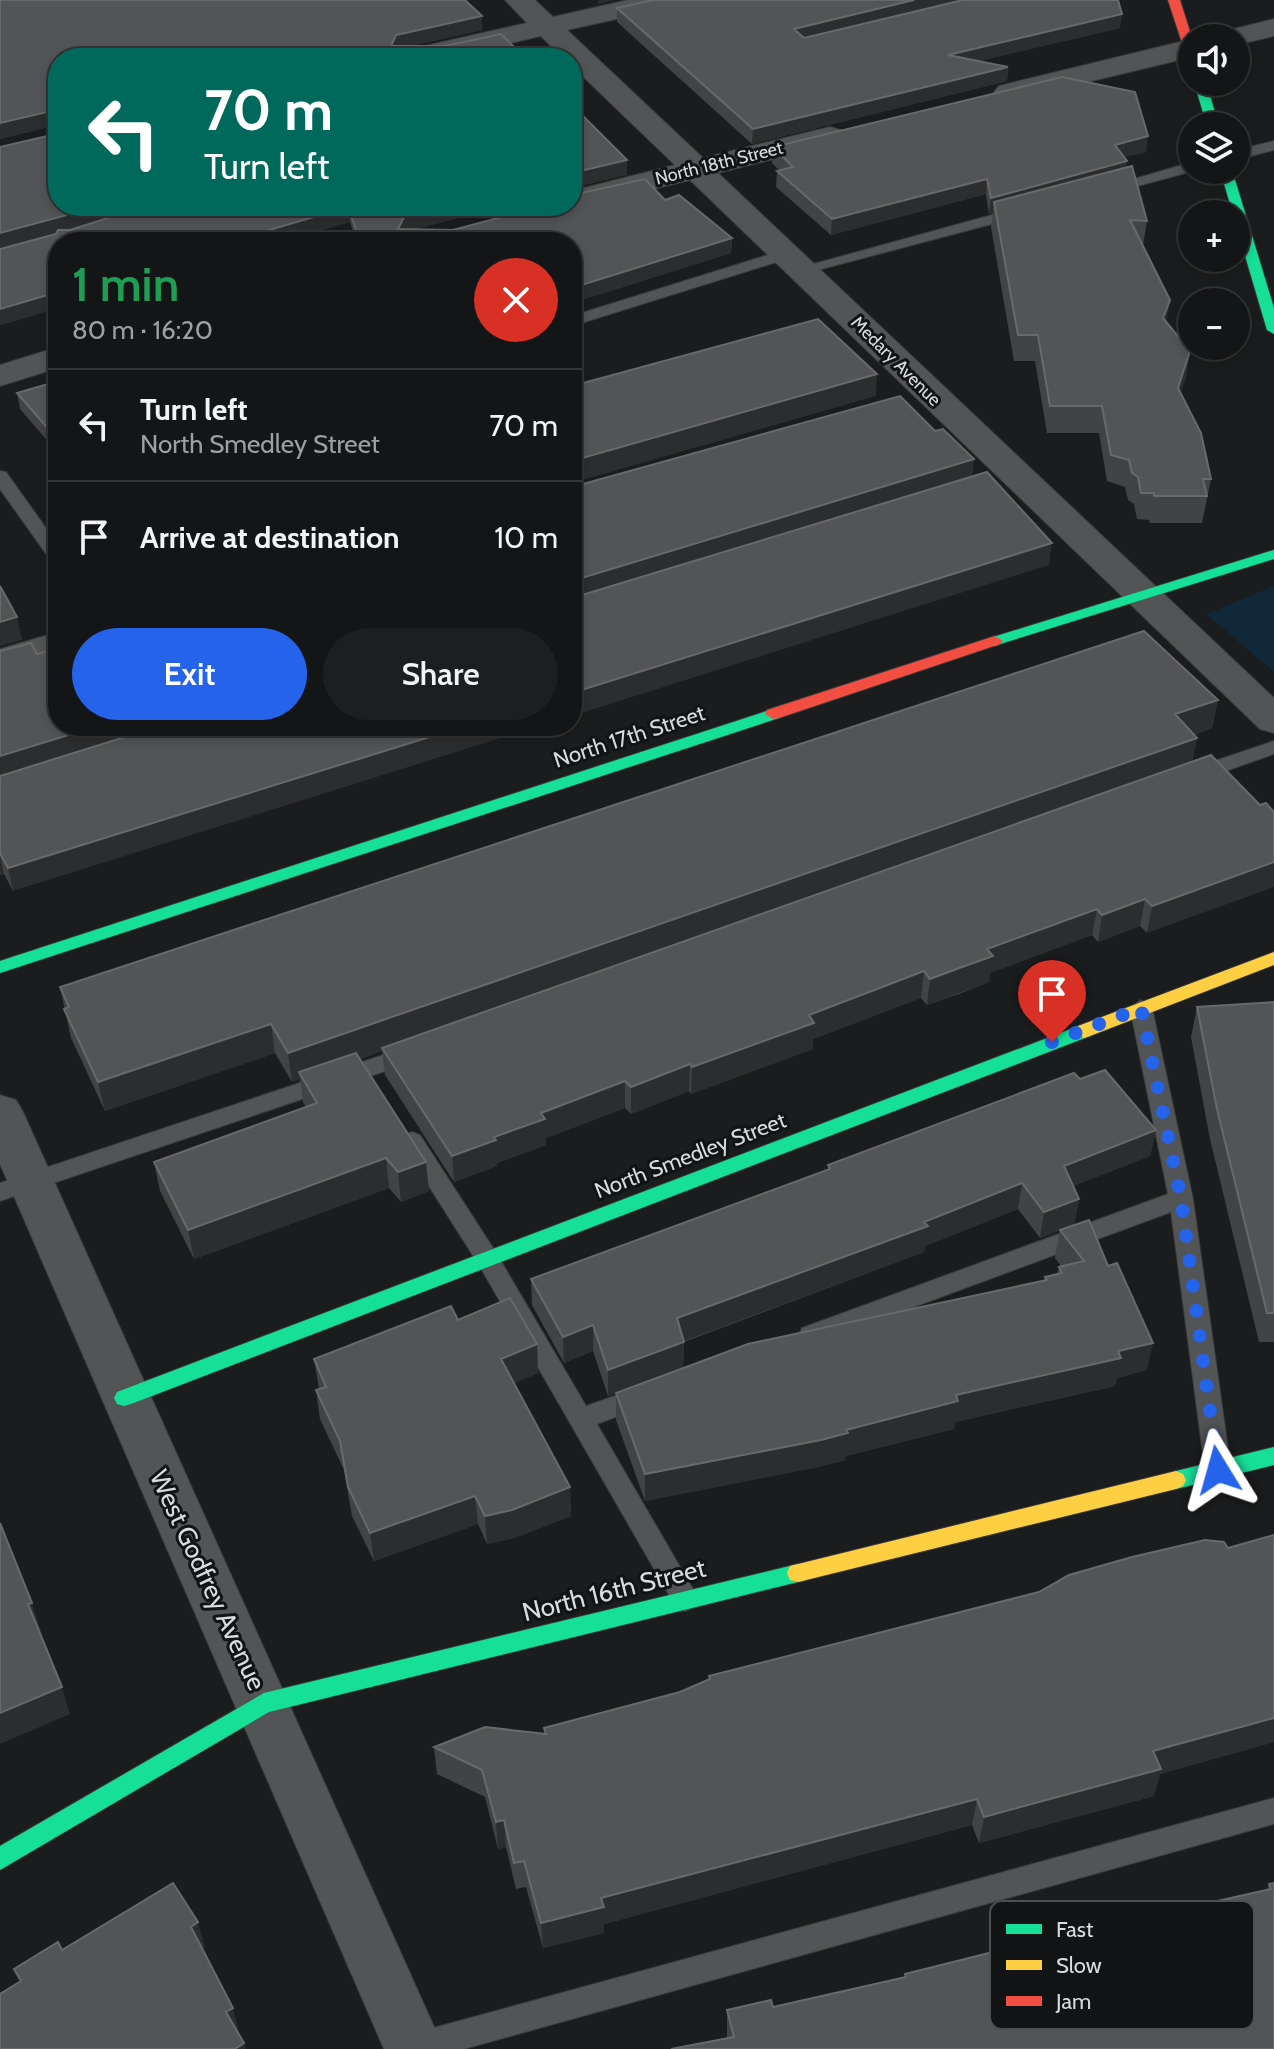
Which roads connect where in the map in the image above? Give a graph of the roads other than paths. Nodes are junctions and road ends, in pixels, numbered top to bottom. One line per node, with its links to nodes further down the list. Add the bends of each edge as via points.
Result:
1 (519, 0): 5 (street, Medary Avenue)
2 (665, 0): 5 (street)
3 (1174, 0): 4 (street)
4 (1182, 24)
5 (545, 27): 8 (street); 9 (street, Medary Avenue)
6 (1274, 27): 7 (street)
7 (1250, 33)
8 (452, 48)
9 (568, 48)
10 (1178, 53): 12 (street)
11 (582, 61): 16 (street, Medary Avenue)
12 (975, 101)
13 (852, 130): 16 (street, North 18th Street)
14 (1274, 145): 15 (lane)
15 (1250, 151)
16 (699, 168): 20 (street, North 18th Street); 22 (street, Medary Avenue)
17 (1178, 171): 19 (lane)
18 (1230, 184): 24 (street)
19 (1087, 194)
20 (582, 197)
21 (1042, 206): 22 (lane)
22 (795, 262): 23 (lane); 30 (street, Medary Avenue, via 915,399)
23 (582, 318)
24 (1274, 330)
25 (48, 360): 26 (street)
26 (0, 376)
27 (0, 476): 28 (lane)
28 (48, 544)
29 (1274, 554): 30 (street, North 17th Street)
30 (1143, 593): 33 (street, Medary Avenue); 37 (street, North 17th Street)
31 (48, 647): 32 (street)
32 (0, 661)
33 (1274, 720)
34 (1274, 747): 35 (lane)
35 (1170, 784)
36 (1274, 958): 38 (street, North Smedley Street)
37 (0, 967)
38 (1141, 1008): 45 (lane); 46 (street, North Smedley Street)
39 (425, 1048): 40 (lane)
40 (366, 1069): 41 (lane); 44 (lane)
41 (382, 1094)
42 (0, 1112): 44 (street, West Godfrey Avenue)
43 (398, 1120): 46 (lane)
44 (16, 1187): 49 (street, West Godfrey Avenue)
45 (1181, 1199): 47 (lane); 52 (lane)
46 (487, 1258): 49 (street, North Smedley Street); 50 (lane)
47 (791, 1342)
48 (671, 1386): 50 (lane)
49 (124, 1398): 54 (street, West Godfrey Avenue)
50 (581, 1419): 53 (lane)
51 (1274, 1456): 52 (street, North 16th Street)
52 (1218, 1470): 53 (street, North 16th Street)
53 (685, 1599): 54 (street, North 16th Street)
54 (264, 1703): 56 (street, North 16th Street); 57 (street, West Godfrey Avenue)
55 (1274, 1811): 57 (lane)
56 (0, 1859)
57 (412, 2048)

